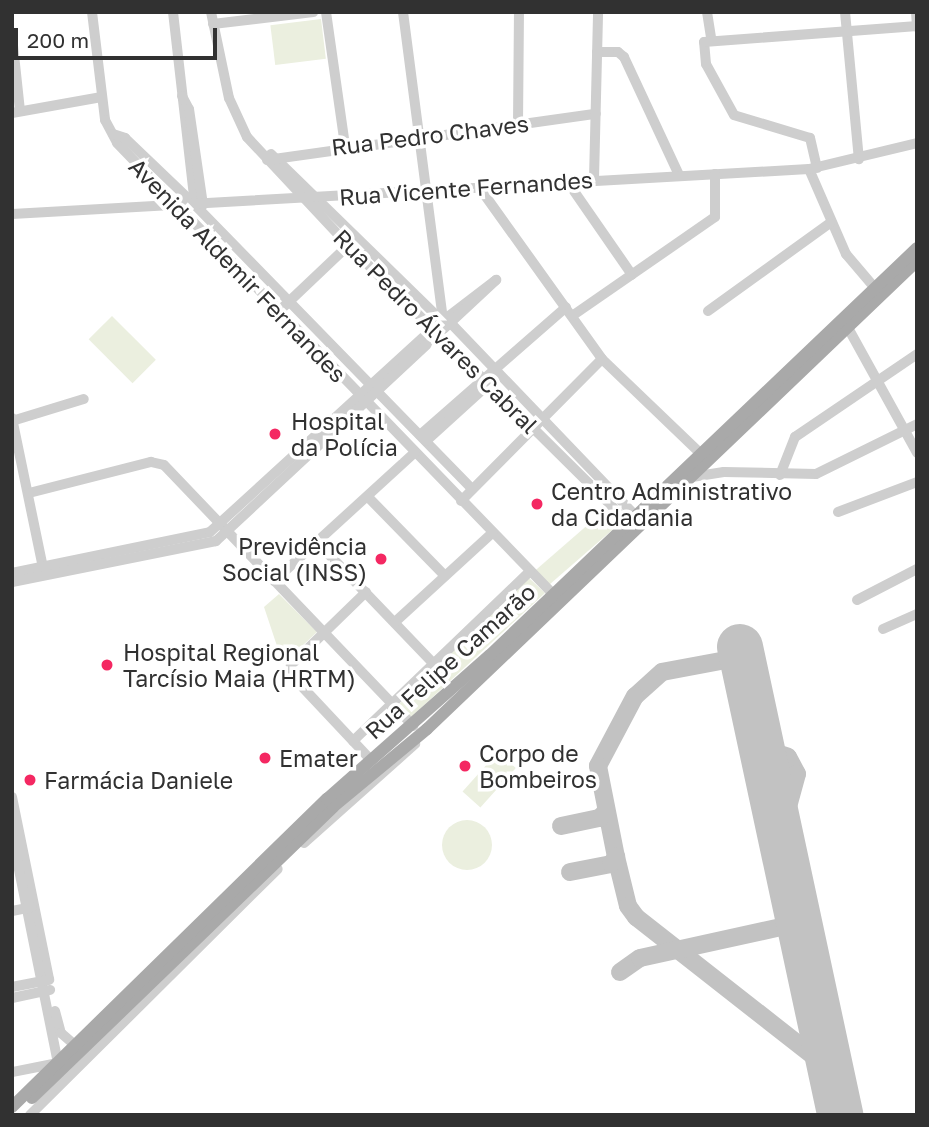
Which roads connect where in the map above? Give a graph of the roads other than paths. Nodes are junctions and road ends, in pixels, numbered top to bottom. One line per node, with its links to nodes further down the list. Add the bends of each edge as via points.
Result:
1 (92, 12): 19 (street)
2 (173, 12): 37 (street)
3 (211, 12): 13 (street, Rua Pedro Álvares Cabral)
4 (313, 12): 12 (street)
5 (326, 12): 26 (street)
6 (403, 12): 24 (street, Rua Pedro Álvares Cabral)
7 (519, 12): 22 (street)
8 (598, 12): 18 (street)
9 (707, 12): 17 (street)
10 (845, 12): 15 (street)
11 (916, 12): 14 (street)
12 (256, 16): 13 (street)
13 (214, 24): 27 (street, Rua Pedro Álvares Cabral, via 239,124)
14 (917, 27): 15 (street)
15 (846, 30): 17 (street); 28 (street)
16 (12, 36): 20 (street)
17 (707, 41): 29 (street, via 706,64 734,115 810,138)
18 (597, 52): 21 (street); 31 (street, via 618,52 624,57)
19 (102, 97): 20 (street); 23 (street, Avenida Aldemir Fernandes, via 105,120)
20 (16, 112)
21 (596, 114): 22 (street, Rua Pedro Chaves); 32 (street)
22 (518, 124): 24 (street, Rua Pedro Chaves)
23 (113, 134): 37 (street, via 125,138); 38 (street, Avenida Aldemir Fernandes)
24 (419, 136): 26 (street, Rua Pedro Chaves); 35 (street, Rua Pedro Álvares Cabral)
25 (917, 144): 28 (street, Rua Vicente Fernandes)
26 (345, 146): 27 (street, Rua Pedro Chaves)
27 (270, 157): 36 (street, Rua Pedro Álvares Cabral)
28 (859, 159): 29 (street, Rua Vicente Fernandes)
29 (813, 168): 30 (street, Rua Vicente Fernandes); 40 (street)
30 (715, 174): 31 (street, Rua Vicente Fernandes); 44 (street, via 718,214)
31 (679, 175): 32 (street, Rua Vicente Fernandes)
32 (594, 179): 33 (street, Rua Vicente Fernandes)
33 (567, 181): 34 (street, Rua Vicente Fernandes); 44 (street)
34 (480, 187): 35 (street, Rua Vicente Fernandes); 47 (street)
35 (426, 191): 36 (street, Rua Vicente Fernandes); 51 (street, Rua Pedro Álvares Cabral)
36 (309, 198): 37 (street, Rua Vicente Fernandes); 41 (street, Rua Pedro Álvares Cabral)
37 (199, 205): 38 (street, Rua Vicente Fernandes); 46 (street)
38 (178, 206): 39 (street, Rua Vicente Fernandes); 49 (street, Avenida Aldemir Fernandes)
39 (12, 214)
40 (830, 223): 45 (street, via 846,254); 48 (street)
41 (352, 242): 46 (street); 51 (street, Rua Pedro Álvares Cabral)
42 (917, 248): 45 (main road, Rua Felipe Camarão)
43 (917, 261): 45 (main road, Rua Felipe Camarão)
44 (632, 275): 50 (street)
45 (878, 291): 52 (main road, Rua Felipe Camarão); 53 (main road, Rua Felipe Camarão)
46 (290, 301): 49 (street); 61 (street)
47 (566, 307): 50 (street); 57 (street)
48 (708, 311)
49 (277, 313): 62 (street, Avenida Aldemir Fernandes)
50 (572, 316): 56 (street)
51 (441, 326): 51 (street, via 496,280); 57 (street, Rua Pedro Álvares Cabral); 60 (street, Rua Pedro Álvares Cabral); 61 (street)
52 (847, 326): 55 (main road, Rua Felipe Camarão); 59 (street)
53 (818, 339): 55 (main road, via 803,358 807,362); 58 (main road, Rua Felipe Camarão)
54 (917, 354): 59 (street)
55 (816, 355): 64 (main road, Rua Felipe Camarão)
56 (603, 359): 67 (street); 72 (street)
57 (498, 370): 60 (street); 67 (street, Rua Pedro Álvares Cabral)
58 (781, 374): 64 (main road, via 792,371); 72 (main road, Rua Felipe Camarão)
59 (879, 378): 68 (street); 74 (street, via 795,437)
60 (485, 383): 67 (street, Rua Pedro Álvares Cabral); 69 (street)
61 (374, 389): 62 (street); 65 (street); 69 (street)
62 (358, 396): 65 (street, Avenida Aldemir Fernandes); 83 (street)
63 (84, 399): 66 (street)
64 (769, 400): 72 (main road, Rua Felipe Camarão)
65 (366, 404): 70 (street, Avenida Aldemir Fernandes); 83 (street)
66 (14, 418): 78 (street)
67 (538, 424): 77 (street); 82 (street, Rua Pedro Álvares Cabral)
68 (912, 427): 71 (street); 74 (street, via 824,471)
69 (423, 438): 77 (street)
70 (414, 453): 79 (street); 80 (street, Avenida Aldemir Fernandes)
71 (917, 453)
72 (706, 454): 73 (street); 75 (main road, Rua Felipe Camarão); 82 (main road, Rua Felipe Camarão)
73 (724, 472): 74 (street); 75 (street)
74 (780, 475)
75 (687, 479): 100 (main road, Rua Felipe Camarão)
76 (917, 482): 81 (street)
77 (472, 489): 80 (street)
78 (29, 493): 83 (street, via 150,462 164,465); 88 (street)
79 (368, 497): 85 (street); 90 (street)
80 (461, 501): 84 (street, Avenida Aldemir Fernandes)
81 (838, 512)
82 (633, 519): 94 (main road, Rua Felipe Camarão)
83 (223, 527): 88 (street, via 213,536); 91 (street)
84 (492, 533): 87 (street, Avenida Aldemir Fernandes); 90 (street)
85 (316, 541): 91 (street); 93 (street)
86 (917, 569): 95 (street)
87 (530, 571): 94 (street, Avenida Aldemir Fernandes); 101 (street)
88 (44, 572): 89 (street); 92 (street)
89 (12, 573)
90 (445, 576): 97 (street)
91 (274, 581): 99 (street)
92 (12, 582)
93 (366, 592): 97 (street); 99 (street)
94 (554, 595): 100 (main road, Rua Felipe Camarão)
95 (858, 600)
96 (917, 614): 98 (street)
97 (395, 622): 101 (street)
98 (883, 629)
99 (324, 633): 102 (street); 104 (street, via 291,666 293,677)
100 (507, 646): 103 (main road, Rua Felipe Camarão)
101 (434, 664): 102 (street)
102 (393, 704): 103 (street); 104 (street)
103 (418, 729): 105 (main road, Rua Felipe Camarão); 106 (main road, Rua Felipe Camarão, via 410,743); 120 (street, Rua Felipe Camarão)
104 (353, 741): 105 (street)
105 (371, 760): 106 (main road, via 377,767); 114 (main road, Rua Felipe Camarão)
106 (354, 789): 117 (main road, Rua Felipe Camarão)
107 (12, 797): 109 (street)
108 (12, 835): 109 (street)
109 (30, 907): 110 (street); 111 (street)
110 (12, 911)
111 (47, 986): 112 (street); 113 (street); 114 (street, via 61,1034); 115 (street)
112 (12, 987)
113 (12, 998)
114 (75, 1045): 115 (main road, Rua Felipe Camarão); 117 (main road, via 79,1055)
115 (58, 1062): 116 (street); 118 (main road, Rua Felipe Camarão)
116 (12, 1072)
117 (47, 1086): 119 (main road, Rua Felipe Camarão)
118 (12, 1107)
119 (14, 1115)
120 (30, 1115)

